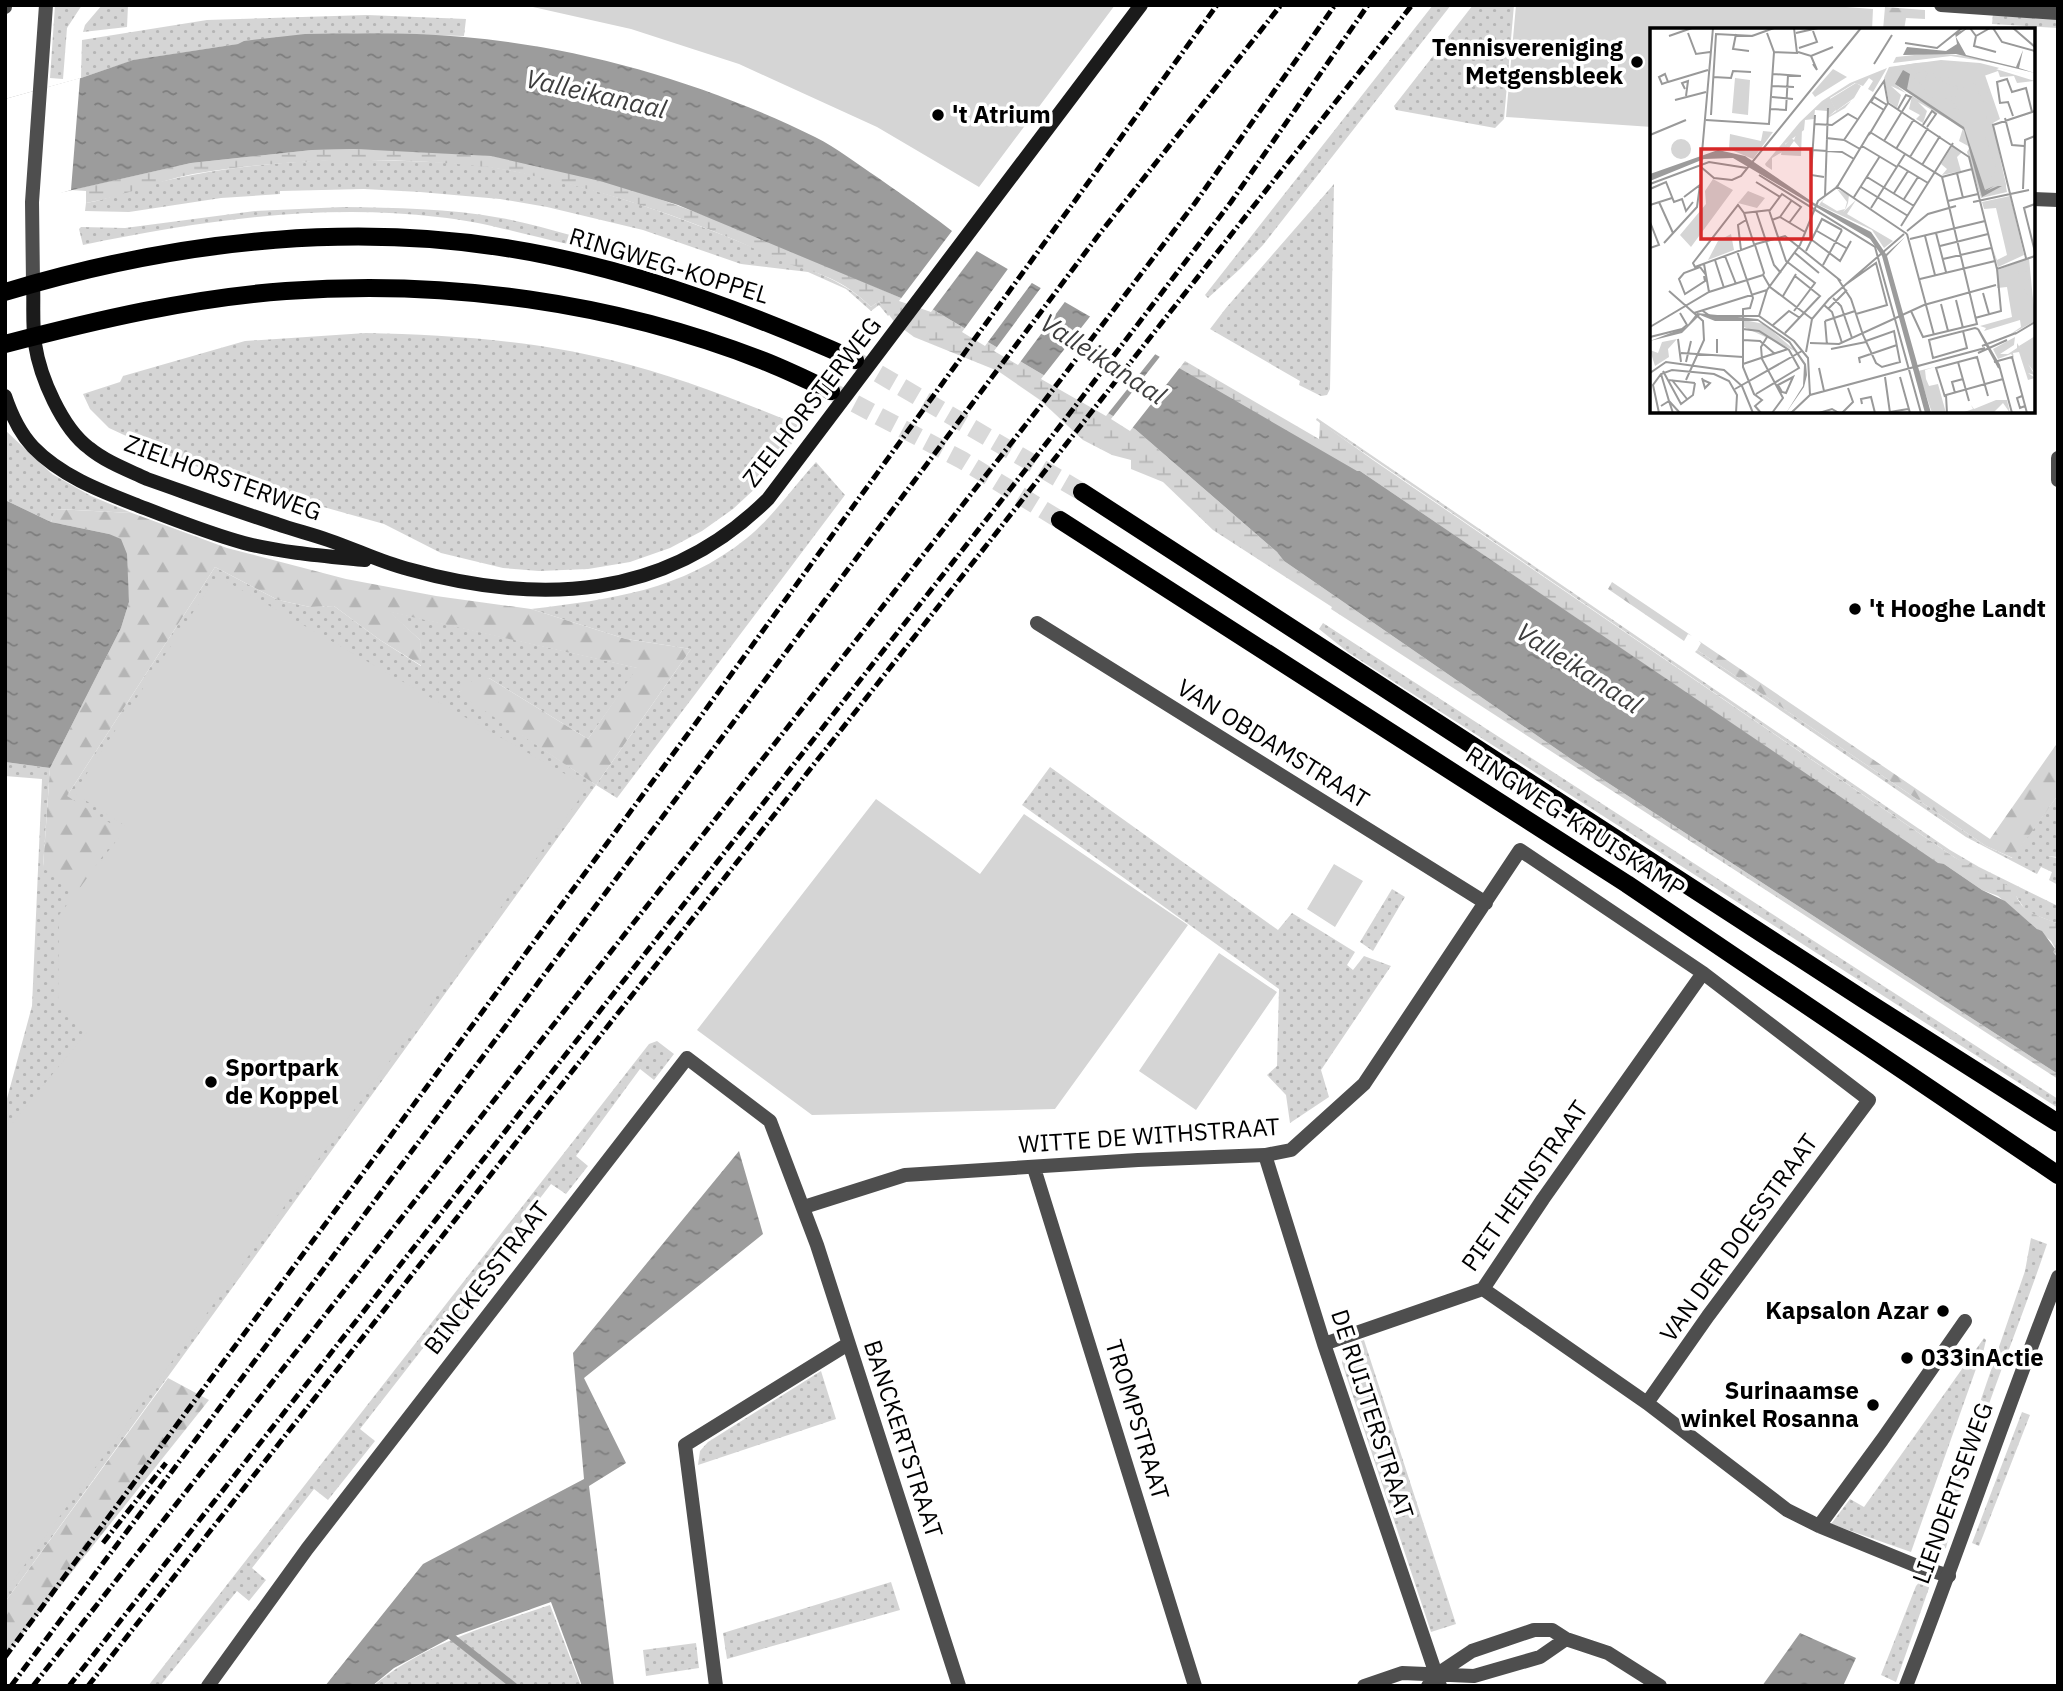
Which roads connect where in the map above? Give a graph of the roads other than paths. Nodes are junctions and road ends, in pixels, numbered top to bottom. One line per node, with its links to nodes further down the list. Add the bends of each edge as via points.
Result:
1 (46, 5): 7 (street, via 32,202)
2 (1141, 5): 18 (main road, ZIELHORSTERWEG, via 797,463 733,530 662,569 577,590 522,591)
3 (1941, 5): 4 (street)
4 (2058, 13)
5 (2035, 199): 6 (street)
6 (2058, 200)
7 (33, 284): 8 (main road, RINGWEG-KOPPEL); 9 (main road, ZIELHORSTERWEG); 11 (main road, RINGWEG-KOPPEL, via 151,255 260,241 326,237 472,244 617,271 695,295)
8 (5, 292)
9 (34, 337): 10 (main road); 12 (main road, via 219,299 298,290 429,289 574,307 635,321 700,338); 18 (main road, ZIELHORSTERWEG, via 63,421 94,452 147,479)
10 (5, 344)
11 (855, 360)
12 (831, 391)
13 (5, 396): 18 (main road, ZIELHORSTERWEG, via 31,445 55,466 94,487 247,544)
14 (2058, 457): 15 (street)
15 (2058, 480)
16 (1082, 492): 22 (main road, RINGWEG-KRUISKAMP)
17 (1060, 520): 25 (main road, RINGWEG-KRUISKAMP, via 1627,884)
18 (384, 562)
19 (1037, 623): 20 (street, VAN OBDAMSTRAAT)
20 (1486, 903): 21 (street, WITTE DE WITHSTRAAT, via 1520,850); 23 (street, WITTE DE WITHSTRAAT, via 1364,1084 1292,1150)
21 (1703, 973): 28 (street, PIET HEINSTRAAT); 32 (street, VAN DER DOESSTRAAT, via 1869,1100)
22 (2058, 1123)
23 (1265, 1155): 24 (street, WITTE DE WITHSTRAAT); 31 (street, DE RUIJTERSTRAAT)
24 (1034, 1168): 26 (street, WITTE DE WITHSTRAAT, via 905,1175); 40 (street, TROMPSTRAAT)
25 (2058, 1175)
26 (804, 1207): 30 (street, BANCKERTSTRAAT); 37 (street, BINCKESSTRAAT, via 770,1121 687,1058 315,1538)
27 (2058, 1276): 34 (street, LIENDERTSEWEG)
28 (1483, 1289): 31 (street, PIET HEINSTRAAT); 32 (street)
29 (1965, 1321): 33 (street)
30 (848, 1344): 38 (street, via 685,1445); 39 (street, BANCKERTSTRAAT)
31 (1324, 1344): 36 (street, DE RUIJTERSTRAAT)
32 (1647, 1403): 33 (street, via 1787,1510)
33 (1819, 1526): 34 (street)
34 (1949, 1576): 43 (street, LIENDERTSEWEG)
35 (1566, 1639): 36 (street, via 1540,1657); 36 (street, via 1552,1630 1534,1630 1472,1651); 42 (street, via 1608,1653)
36 (1435, 1682): 41 (street, via 1402,1673)
37 (208, 1686)
38 (716, 1686)
39 (959, 1686)
40 (1195, 1686)
41 (1364, 1686)
42 (1660, 1686)
43 (1906, 1686)

